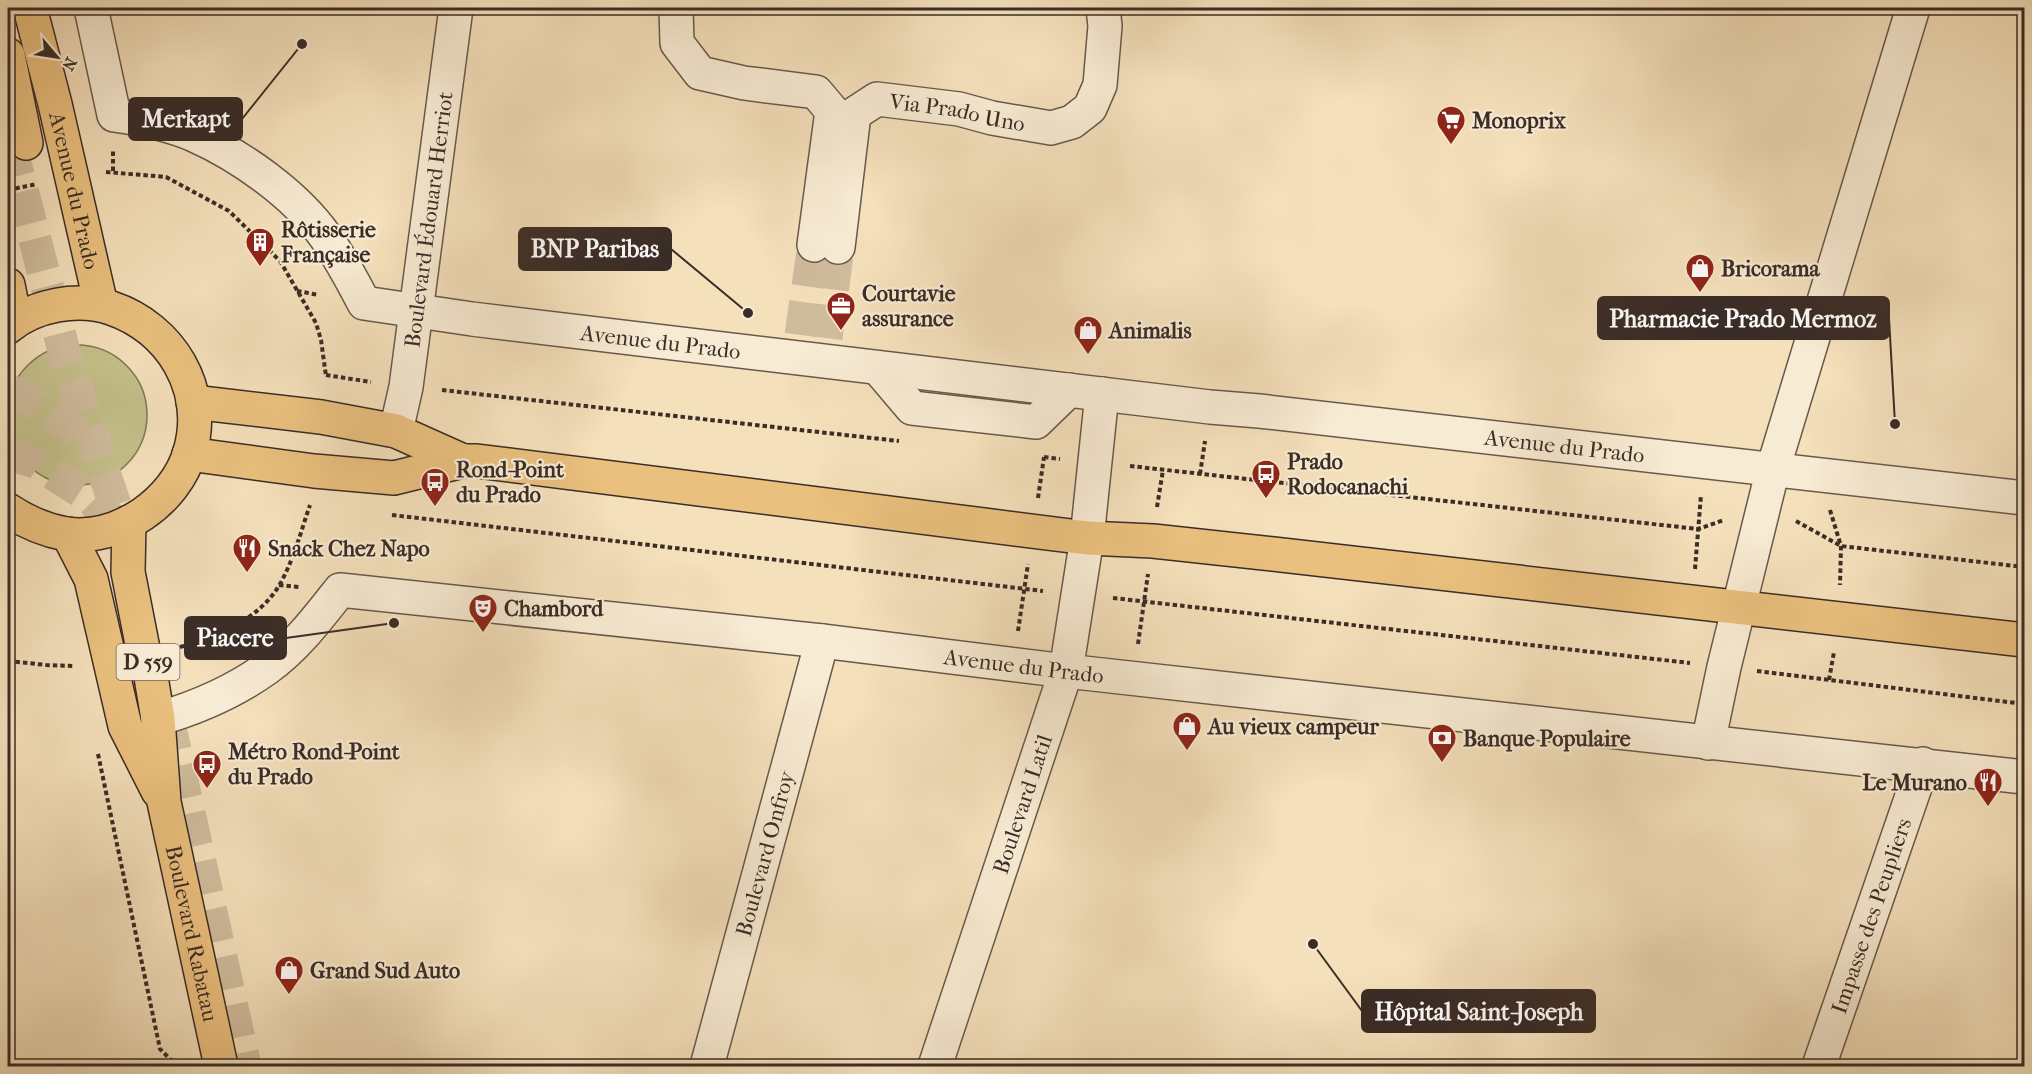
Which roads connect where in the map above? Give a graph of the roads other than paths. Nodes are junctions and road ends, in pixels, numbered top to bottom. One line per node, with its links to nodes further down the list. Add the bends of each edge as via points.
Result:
1 (30, 8): 12 (main road, Avenue du Prado)
2 (91, 8): 13 (street, Avenue du Prado, via 114,115 151,121 195,135 252,167 317,226 364,303)
3 (456, 8): 13 (street, Boulevard Édouard Herriot)
4 (676, 8): 8 (street, via 676,43 700,73 816,92)
5 (1103, 8): 8 (street, Via Prado Uno, via 1100,85 1090,108 1072,122 1051,128 959,109 877,99)
6 (1913, 8): 20 (street)
7 (8, 55): 9 (main road)
8 (843, 113): 10 (street, Via Prado Uno)
9 (14, 140)
10 (826, 246)
11 (8, 285): 14 (main road)
12 (101, 305): 14 (main road, via 71,303 42,308); 16 (main road, via 128,314 152,329 172,350 185,374)
13 (416, 310): 15 (street, Avenue du Prado, via 812,348 878,368); 17 (street, Boulevard Édouard Herriot)
14 (11, 324)
15 (1102, 394): 20 (street, Avenue du Prado); 25 (street)
16 (193, 402): 17 (main road); 18 (main road)
17 (396, 430): 19 (main road)
18 (189, 454): 19 (main road, via 393,478); 23 (main road, via 163,498)
19 (463, 461): 25 (main road)
20 (1773, 469): 21 (street, Avenue du Prado); 26 (street)
21 (2025, 498)
22 (8, 510): 24 (main road, via 24,521)
23 (129, 522): 24 (main road, via 99,532); 30 (main road, Boulevard Rabatau / D 559, via 128,572)
24 (68, 534): 34 (main road, Boulevard Rabatau / D 559, via 91,579 125,726)
25 (1087, 537): 26 (main road); 29 (street, Boulevard Latil)
26 (1740, 607): 27 (main road); 31 (street)
27 (2025, 640)
28 (822, 641): 29 (street, Avenue du Prado); 30 (street, Avenue du Prado, via 340,590 267,668 218,696); 36 (street, Boulevard Onfroy)
29 (1066, 671): 31 (street, Avenue du Prado); 37 (street, Boulevard Latil)
30 (158, 718): 34 (main road, Boulevard Rabatau / D 559)
31 (1708, 743): 32 (street, Avenue du Prado)
32 (1923, 764): 33 (street, Avenue du Prado); 38 (street, Impasse des Peupliers)
33 (2025, 777)
34 (164, 802): 35 (main road, Boulevard Rabatau / D 559)
35 (220, 1066)
36 (707, 1066)
37 (934, 1066)
38 (1819, 1066)

